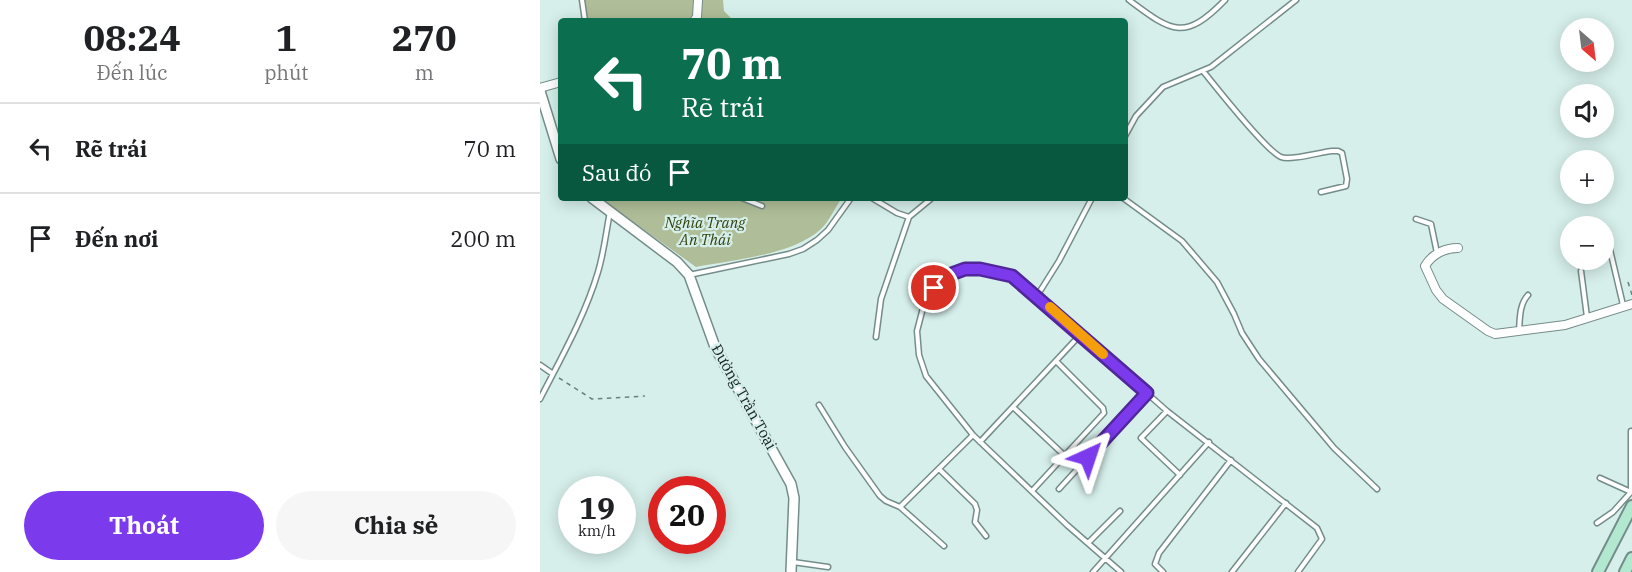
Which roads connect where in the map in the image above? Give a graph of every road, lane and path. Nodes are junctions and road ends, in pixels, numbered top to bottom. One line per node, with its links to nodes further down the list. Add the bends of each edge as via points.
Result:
1 (582, 0): 6 (lane)
2 (698, 0): 7 (street)
3 (1129, 0): 4 (lane, via 1164,24 1181,29 1203,21)
4 (1226, 0)
5 (1293, 1): 8 (lane)
6 (585, 18)
7 (696, 18)
8 (1203, 71): 11 (lane, via 1163,87); 13 (lane, via 1263,142 1281,157 1342,153 1346,186)
9 (558, 83): 10 (street)
10 (540, 89): 12 (street)
11 (1128, 131)
12 (558, 149)
13 (1321, 192)
14 (596, 201): 22 (street, Đường Trần Toại)
15 (750, 201): 21 (lane)
16 (849, 201): 29 (lane, via 828,230 803,249)
17 (877, 201): 23 (lane)
18 (928, 201): 23 (lane)
19 (1090, 201): 31 (lane)
20 (1127, 201): 59 (lane, via 1182,241 1217,282 1259,359 1334,448)
21 (762, 206)
22 (610, 212): 29 (street, Đường Trần Toại); 42 (lane, via 604,250 591,291)
23 (909, 217): 39 (lane, via 881,299)
24 (1416, 219): 26 (lane, via 1431,224)
25 (1458, 248): 26 (street)
26 (1437, 254): 37 (street, via 1425,266 1443,299 1488,331)
27 (1614, 267): 35 (lane)
28 (1581, 271): 36 (lane)
29 (689, 275): 72 (street, Đường Trần Toại, via 715,347 791,484)
30 (1628, 282): 33 (path)
31 (1037, 296): 38 (lane); 50 (lane, via 1012,276 965,269 942,279 924,304 916,345 926,376)
32 (1528, 296): 37 (lane, via 1521,308)
33 (1632, 296)
34 (1632, 304): 35 (street)
35 (1623, 305): 36 (street)
36 (1588, 318): 37 (street)
37 (1519, 332)
38 (1081, 334): 40 (lane); 43 (lane)
39 (876, 337)
40 (1056, 362): 47 (lane); 53 (lane, via 1104,410)
41 (540, 365): 42 (lane)
42 (553, 374): 44 (path, via 592,399); 45 (lane)
43 (1147, 393): 48 (lane); 58 (lane)
44 (645, 396)
45 (540, 399)
46 (819, 405): 64 (lane, via 880,496)
47 (1012, 407): 51 (lane); 53 (lane)
48 (1167, 411): 52 (lane); 56 (lane, via 1141,438)
49 (1631, 431): 61 (lane)
50 (973, 435): 51 (lane); 55 (lane)
51 (980, 442): 60 (lane)
52 (1209, 442): 54 (lane); 56 (lane)
53 (1065, 456): 60 (lane)
54 (1231, 460): 62 (lane); 76 (lane, via 1159,553 1155,564)
55 (939, 470): 64 (lane); 67 (lane, via 975,504 975,522)
56 (1180, 475): 71 (lane)
57 (1599, 478): 61 (lane)
58 (1059, 489)
59 (1377, 489)
60 (1032, 491): 68 (lane)
61 (1631, 492): 66 (lane)
62 (1286, 503): 77 (lane); 78 (lane, via 1317,528 1322,539)
63 (1632, 506): 79 (main road)
64 (900, 507): 69 (lane)
65 (1120, 511): 68 (lane)
66 (1597, 523)
67 (986, 536)
68 (1088, 543): 71 (lane)
69 (944, 546)
70 (1632, 558): 80 (main road)
71 (1105, 559): 74 (lane); 75 (lane)
72 (791, 567): 73 (lane)
73 (828, 567)
74 (1093, 572)
75 (1121, 572)
76 (1163, 572)
77 (1232, 572)
78 (1299, 572)
79 (1598, 572)
80 (1625, 572)

